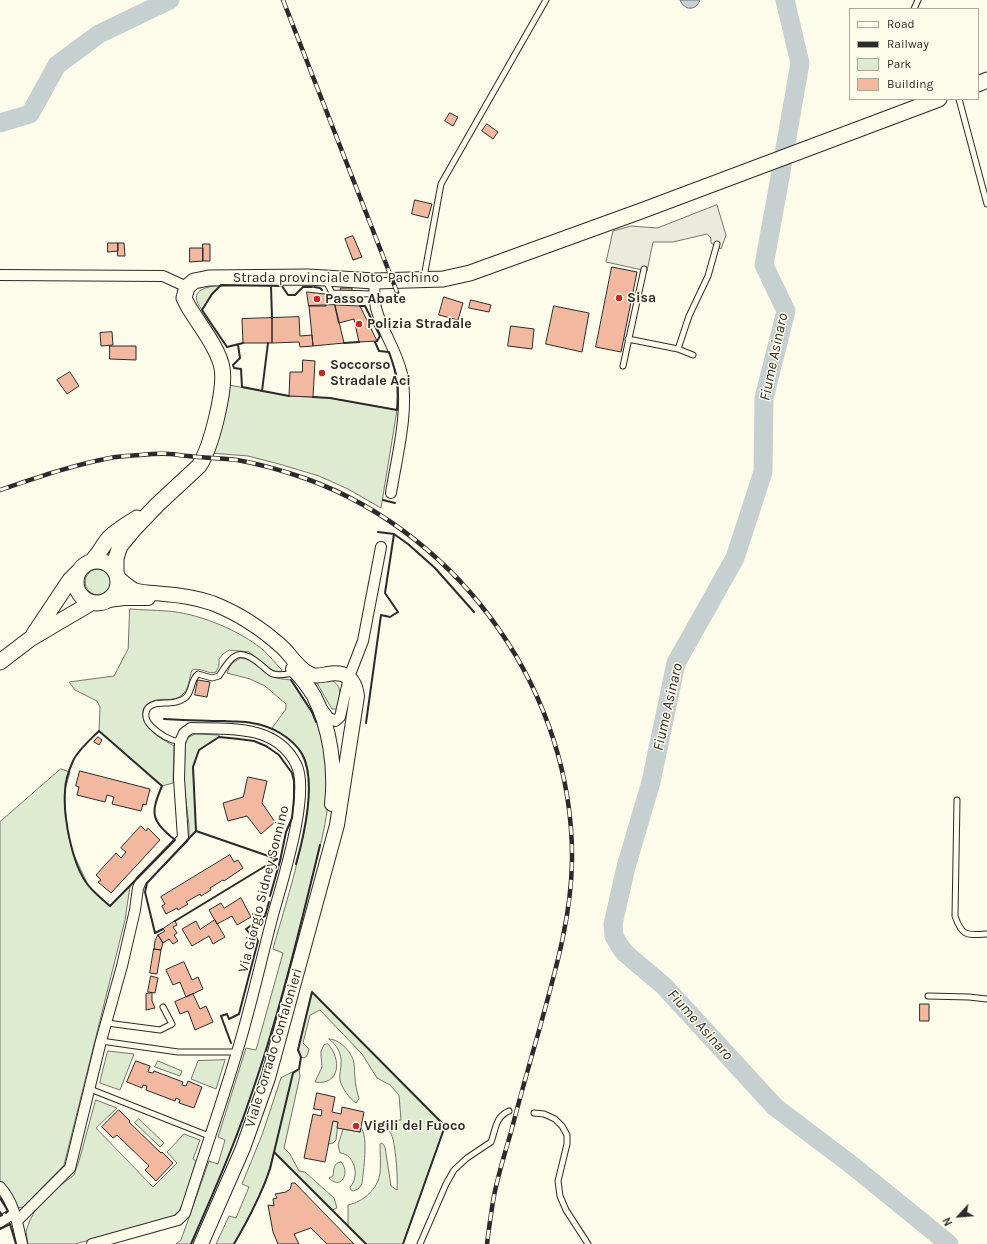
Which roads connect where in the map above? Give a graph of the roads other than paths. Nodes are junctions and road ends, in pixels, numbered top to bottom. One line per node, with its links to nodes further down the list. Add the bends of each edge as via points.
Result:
1 (546, 0): 8 (lane, via 441,184)
2 (936, 100): 8 (main road, Strada provinciale Noto-Pachino, via 483,269 442,280)
3 (959, 100): 4 (lane)
4 (987, 204)
5 (716, 244): 12 (lane, via 708,276 689,316)
6 (644, 269): 11 (lane)
7 (0, 275): 9 (street, via 163,276)
8 (423, 280): 10 (main road, Strada provinciale Noto-Pachino)
9 (187, 287): 10 (main road, Strada provinciale Noto-Pachino, via 209,278 325,278); 16 (main road, via 184,298 219,358 223,380 215,422 203,459 191,474)
10 (374, 287): 15 (street, via 376,309 402,373 404,389 401,433)
11 (628, 339): 12 (lane); 14 (lane)
12 (678, 349): 13 (lane)
13 (693, 355)
14 (623, 366)
15 (391, 493)
16 (158, 504): 18 (main road, via 115,532); 20 (main road, via 120,546 116,558)
17 (381, 547): 26 (street, via 363,641)
18 (92, 561): 19 (main road); 20 (main road, via 106,563 112,567)
19 (79, 570): 22 (main road, via 76,578 77,589 84,599); 23 (main road)
20 (116, 575): 21 (main road, via 118,585 115,594); 26 (main road, via 134,590 194,598 231,612 257,626 310,675 332,673)
21 (108, 600): 22 (main road); 25 (main road, via 146,598 193,603 209,609 252,631)
22 (91, 603): 23 (main road)
23 (30, 639): 24 (main road)
24 (0, 662)
25 (297, 673): 27 (main road); 28 (lane, via 272,674 252,657 243,654 228,661 219,676 212,678 198,674 194,677 190,693 185,698 154,704 145,713 149,724 159,734 171,741)
26 (349, 677): 27 (street, via 338,720 328,717); 30 (main road, via 354,682 357,696 337,825)
27 (314, 696): 30 (main road, via 331,750 333,773 331,815)
28 (180, 742): 35 (street, via 179,779 183,838 141,881 138,888); 37 (street, Via Giorgio Sidney Sonnino, via 184,733 191,728 250,730 266,736 286,750 300,775 295,832)
29 (958, 800): 31 (lane, via 955,916 961,930 967,935)
30 (319, 893): 48 (main road, Viale Corrado Confalonieri, via 268,1078 243,1148)
31 (987, 934)
32 (928, 996): 33 (lane)
33 (987, 999)
34 (163, 1007): 35 (lane, via 172,1024 160,1030)
35 (107, 1023): 36 (street)
36 (101, 1041): 37 (lane, via 178,1052); 38 (street)
37 (238, 1052): 41 (street, Via Giorgio Sidney Sonnino)
38 (90, 1088): 41 (lane); 43 (street, via 70,1168)
39 (509, 1111): 49 (lane, via 498,1119 492,1142 454,1170)
40 (534, 1113): 50 (lane, via 555,1119 568,1135 558,1181 560,1196)
41 (209, 1136): 45 (street, Via Giorgio Sidney Sonnino, via 182,1217)
42 (0, 1187): 43 (street, via 4,1190)
43 (16, 1217): 44 (street); 46 (street)
44 (0, 1222)
45 (119, 1240): 47 (street, Via Giorgio Sidney Sonnino)
46 (22, 1244)
47 (92, 1244)
48 (201, 1244)
49 (420, 1244)
50 (588, 1244)

